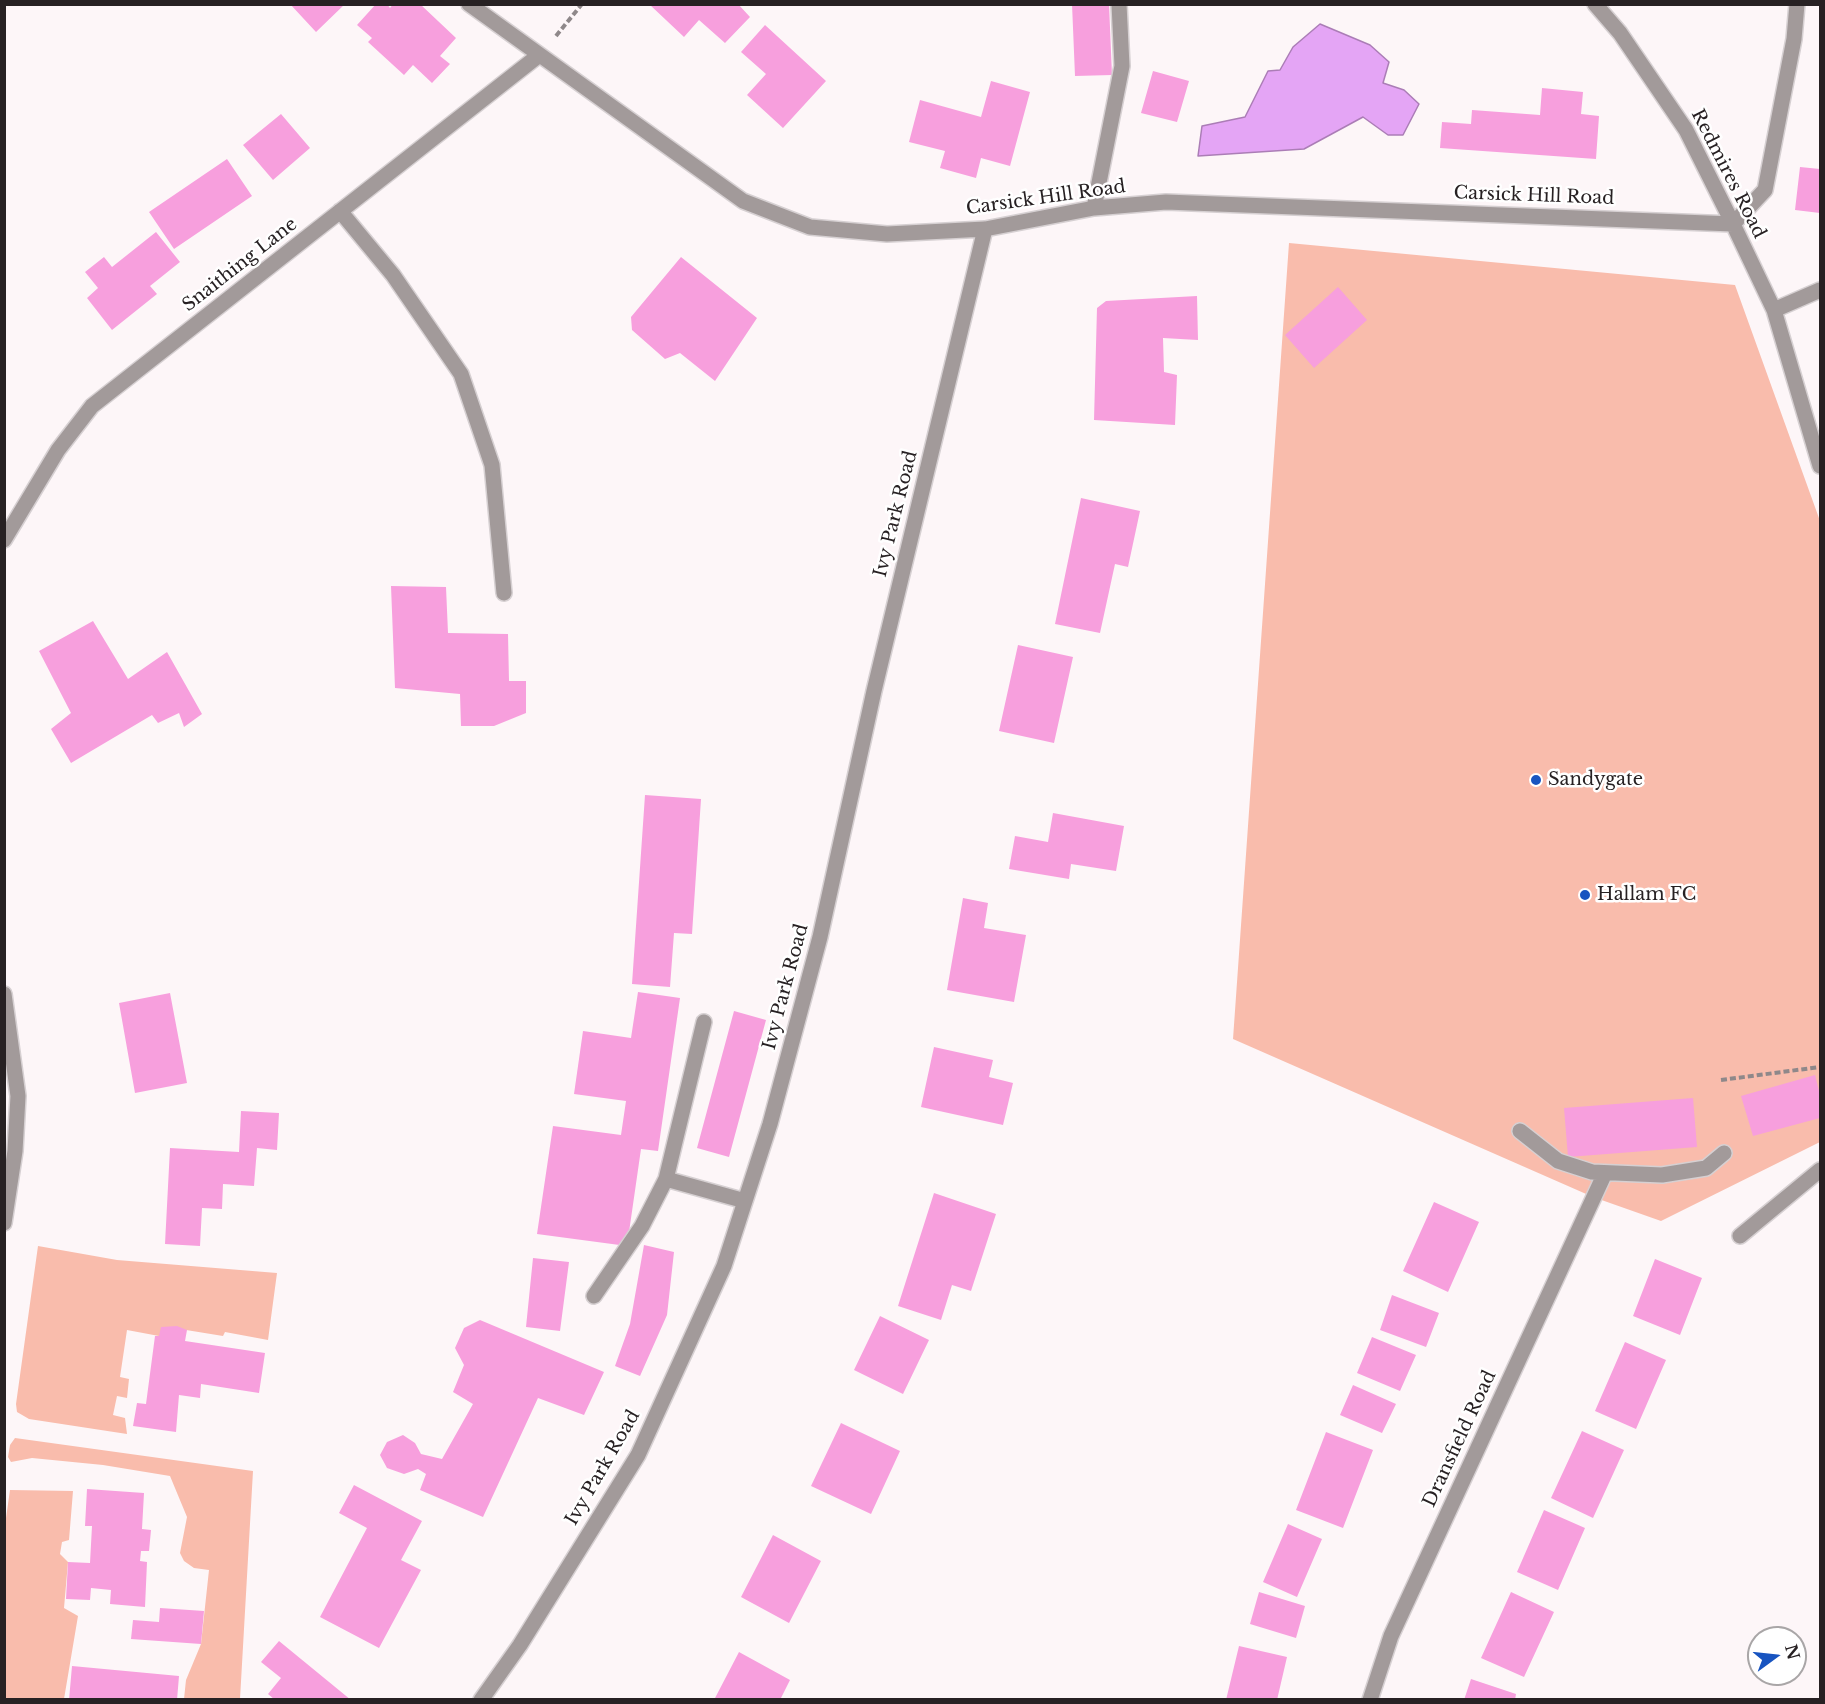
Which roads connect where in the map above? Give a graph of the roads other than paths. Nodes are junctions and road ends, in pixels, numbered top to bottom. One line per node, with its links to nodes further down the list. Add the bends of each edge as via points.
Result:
1 (469, 4): 5 (street, Carsick Hill Road)
2 (1119, 4): 6 (street, via 1122,66)
3 (1595, 4): 8 (street, Redmires Road, via 1620,33 1686,130)
4 (1797, 4): 8 (street, via 1765,190)
5 (538, 56): 7 (street, Snaithing Lane); 9 (street, Carsick Hill Road, via 743,201 765,210 810,227 887,234)
6 (1094, 208): 8 (street, Carsick Hill Road, via 1166,202); 9 (street, Carsick Hill Road)
7 (340, 211): 13 (street, Snaithing Lane, via 92,406 58,450); 14 (street, via 393,275 460,374 492,465)
8 (1733, 224): 11 (street, Redmires Road)
9 (985, 229): 22 (street, Ivy Park Road, via 874,691 820,937 770,1124)
10 (1821, 290): 11 (street)
11 (1774, 310): 12 (street, Redmires Road)
12 (1821, 466)
13 (4, 540)
14 (504, 593)
15 (4, 994): 23 (street, via 18,1096 15,1151)
16 (704, 1022): 21 (street)
17 (1520, 1131): 20 (street, via 1558,1161)
18 (1724, 1153): 20 (street, via 1706,1168 1662,1175)
19 (1821, 1170): 24 (street)
20 (1605, 1173): 27 (street, Dransfield Road, via 1391,1636)
21 (666, 1179): 22 (street); 25 (street, via 642,1226)
22 (745, 1201): 26 (street, Ivy Park Road, via 724,1266 638,1455 520,1645)
23 (4, 1223)
24 (1740, 1236)
25 (594, 1296)
26 (481, 1700)
27 (1370, 1700)

